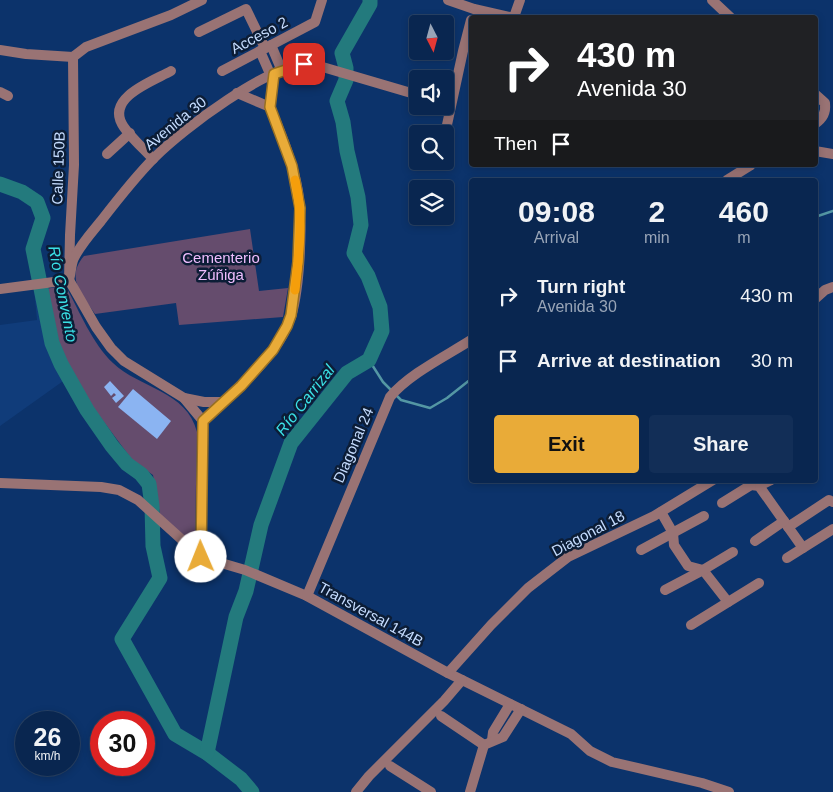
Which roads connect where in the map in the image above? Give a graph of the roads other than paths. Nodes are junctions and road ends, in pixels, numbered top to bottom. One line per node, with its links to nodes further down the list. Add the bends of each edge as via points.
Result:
1 (202, 0): 14 (street, via 86,47)
2 (322, 0): 12 (street, Acceso 2, via 315,22)
3 (448, 0): 6 (street)
4 (520, 0): 8 (street)
5 (712, 0): 9 (street)
6 (474, 12): 7 (street)
7 (498, 15)
8 (515, 15)
9 (728, 15)
10 (469, 28): 18 (street)
11 (199, 32): 12 (street, via 246,9)
12 (265, 48): 15 (street, Acceso 2); 17 (street)
13 (0, 50): 14 (street)
14 (73, 57): 31 (street, Calle 150B)
15 (222, 70)
16 (171, 71): 24 (street, via 126,96 120,103 122,124)
17 (276, 74): 19 (street, Avenida 30, via 304,64 316,64); 20 (street, Avenida 30); 22 (street)
18 (454, 81)
19 (409, 91)
20 (237, 93): 22 (street); 28 (street, Avenida 30)
21 (818, 97): 23 (street, via 825,103 826,111)
22 (270, 107): 37 (street, via 290,159 299,200 300,238 294,301 287,326 273,350 246,382)
23 (818, 122)
24 (130, 133): 26 (street); 28 (street)
25 (818, 152): 27 (street)
26 (107, 154)
27 (833, 154)
28 (153, 159): 31 (street, Avenida 30, via 75,256)
29 (748, 167): 30 (street)
30 (729, 178)
31 (70, 280): 33 (street); 36 (street, via 96,328 111,348 124,361)
32 (833, 287): 34 (street)
33 (0, 288)
34 (818, 296)
35 (469, 341): 58 (street, Diagonal 24, via 414,376 390,397)
36 (184, 398): 37 (street); 38 (street)
37 (223, 402): 38 (street)
38 (203, 421): 53 (street)
39 (0, 483): 53 (street, Transversal 144B, via 119,490 138,500)
40 (708, 483): 44 (street, Diagonal 18)
41 (753, 484): 43 (street); 46 (street)
42 (833, 502): 46 (street, via 829,500)
43 (722, 503)
44 (661, 512): 48 (street); 61 (street, Diagonal 18, via 568,557 528,588)
45 (704, 516): 48 (street)
46 (786, 524): 49 (street); 50 (street)
47 (833, 529): 50 (street)
48 (673, 533): 51 (street); 55 (street, via 674,545 688,566)
49 (755, 541)
50 (803, 548): 54 (street)
51 (641, 550)
52 (733, 552): 55 (street)
53 (201, 557): 58 (street, Transversal 144B, via 267,578)
54 (787, 558)
55 (703, 570): 57 (street); 59 (street)
56 (758, 583): 59 (street)
57 (665, 590)
58 (307, 596): 61 (street, Transversal 144B)
59 (728, 602): 60 (street)
60 (691, 624)
61 (448, 673): 62 (street, Transversal 144B)
62 (462, 680): 63 (street, Transversal 144B); 68 (street)
63 (510, 704): 64 (street, Transversal 144B); 66 (street)
64 (521, 709): 66 (street, via 503,737); 71 (street, Transversal 144B, via 571,734 590,751 612,762)
65 (441, 716): 66 (street)
66 (488, 742): 70 (street)
67 (390, 766): 69 (street)
68 (356, 792)
69 (431, 792)
70 (470, 792)
71 (729, 792)

